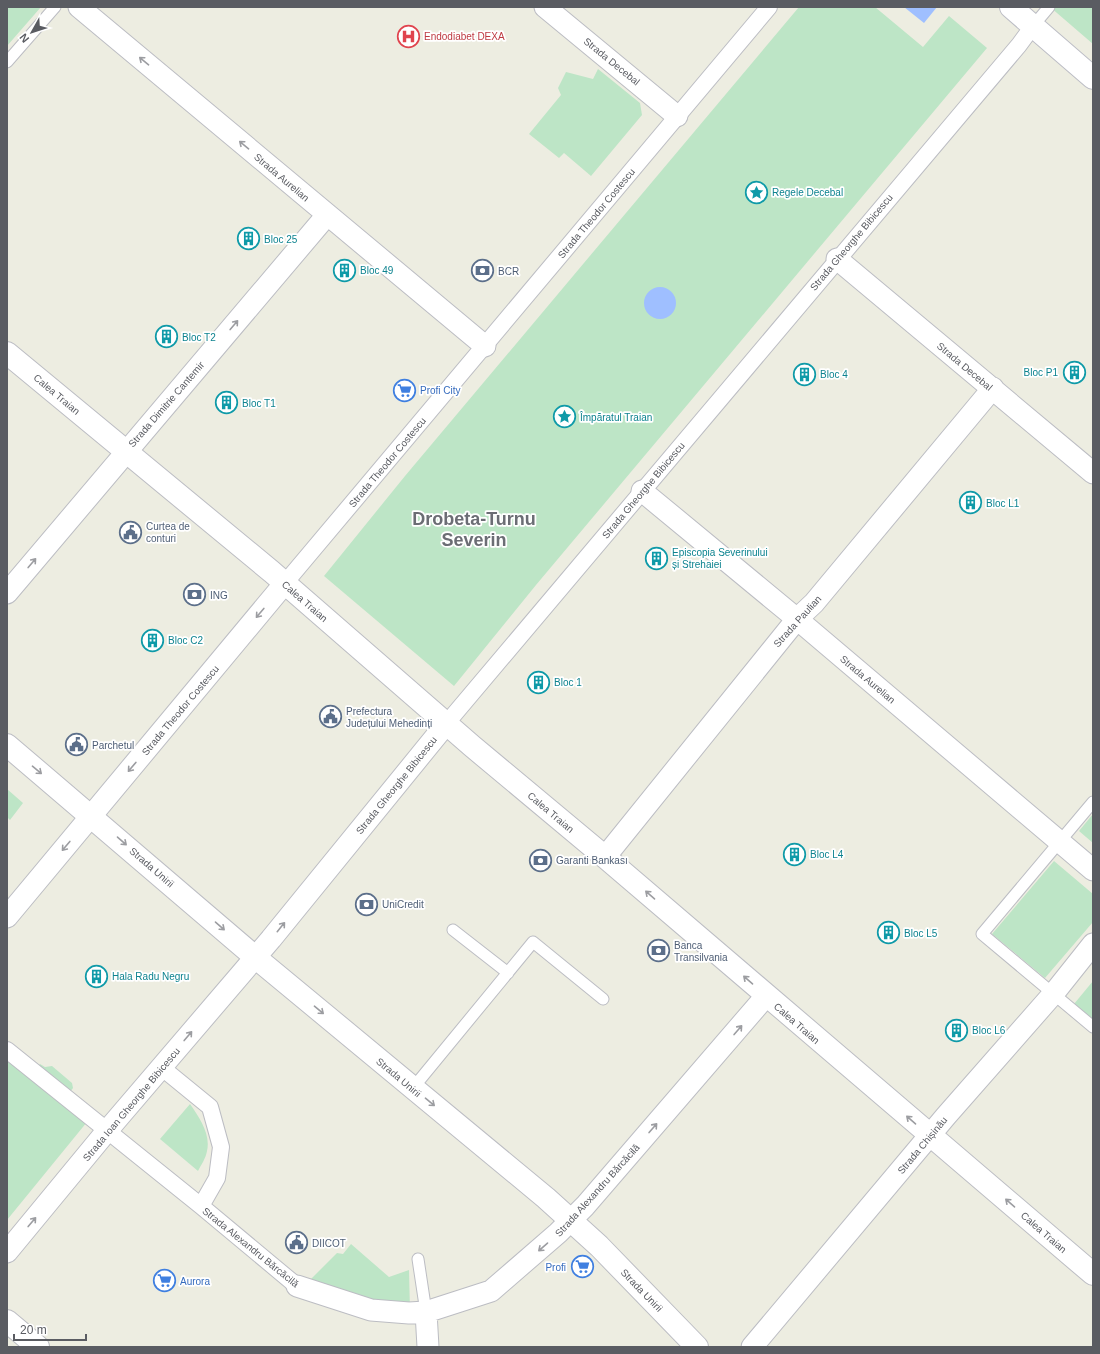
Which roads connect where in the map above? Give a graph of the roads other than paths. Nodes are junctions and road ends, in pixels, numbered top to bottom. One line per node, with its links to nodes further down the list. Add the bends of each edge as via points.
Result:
1 (55, 7): 8 (lane)
2 (79, 7): 11 (street, Strada Aurelian, one-way to 2)
3 (545, 7): 10 (street, Strada Decebal)
4 (769, 7): 10 (street, Strada Theodor Costescu)
5 (1011, 7): 7 (street)
6 (1049, 7): 7 (lane)
7 (1033, 26): 9 (street); 12 (street, Strada Gheorghe Bibicescu)
8 (7, 62)
9 (1093, 78)
10 (677, 116): 13 (street, Strada Theodor Costescu)
11 (327, 215): 13 (street, Strada Aurelian); 16 (street, Strada Dimitrie Cantemir, one-way to 11)
12 (837, 259): 15 (street, Strada Decebal); 18 (street, Strada Gheorghe Bibicescu)
13 (485, 346): 19 (street, Strada Theodor Costescu)
14 (7, 353): 16 (street, Calea Traian)
15 (993, 388): 17 (street, Strada Decebal); 21 (street, Strada Paulian, via 814,604)
16 (126, 451): 19 (street, Calea Traian); 20 (street, Strada Dimitrie Cantemir, one-way to 16)
17 (1093, 474)
18 (642, 491): 21 (street, Strada Aurelian); 22 (street, Strada Gheorghe Bibicescu)
19 (285, 583): 22 (street, Calea Traian); 25 (street, Strada Theodor Costescu, one-way to 25)
20 (7, 593)
21 (797, 619): 26 (street, Strada Aurelian); 27 (street, Strada Paulian)
22 (446, 724): 27 (street, Calea Traian); 32 (street, Strada Gheorghe Bibicescu, one-way to 22)
23 (7, 745): 25 (street, Strada Unirii, one-way to 25)
24 (1093, 802): 26 (lane)
25 (92, 816): 29 (street, Strada Theodor Costescu, one-way to 29); 32 (street, Strada Unirii, one-way to 32)
26 (1059, 841): 28 (street, Strada Aurelian); 34 (lane, via 982,934)
27 (605, 857): 35 (street, Calea Traian, one-way to 27)
28 (1093, 870)
29 (7, 917)
30 (453, 930): 33 (lane)
31 (1093, 944): 34 (street, Strada Chișinău)
32 (255, 957): 39 (street, Strada Ioan Gheorghe Bibicescu, one-way to 32); 40 (street, Strada Unirii, one-way to 40)
33 (508, 972): 36 (lane, via 533,942); 40 (lane)
34 (1054, 993): 37 (lane); 42 (street, Strada Chișinău)
35 (766, 996): 42 (street, Calea Traian, one-way to 35); 44 (street, Strada Alexandru Bărcăcilă, one-way to 35)
36 (603, 999)
37 (1093, 1027)
38 (7, 1050): 41 (street, Strada Alexandru Bărcăcilă)
39 (161, 1067): 41 (street, Strada Ioan Gheorghe Bibicescu); 43 (street, via 210,1107 221,1147 217,1178)
40 (413, 1088): 44 (street, Strada Unirii, one-way to 44)
41 (106, 1132): 43 (street, Strada Alexandru Bărcăcilă); 45 (street, Strada Ioan Gheorghe Bibicescu, one-way to 41)
42 (930, 1136): 47 (street, Calea Traian, one-way to 42); 54 (street, Strada Chișinău)
43 (201, 1206): 48 (street, Strada Alexandru Bărcăcilă)
44 (571, 1220): 49 (street, Strada Alexandru Bărcăcilă, one-way to 49, via 491,1291); 53 (street, Strada Unirii)
45 (7, 1252)
46 (418, 1259): 49 (lane)
47 (1093, 1274)
48 (297, 1286): 49 (street, Strada Alexandru Bărcăcilă, via 371,1310)
49 (426, 1312): 52 (street)
50 (7, 1321): 51 (street)
51 (38, 1347)
52 (428, 1347)
53 (697, 1347)
54 (752, 1347)

